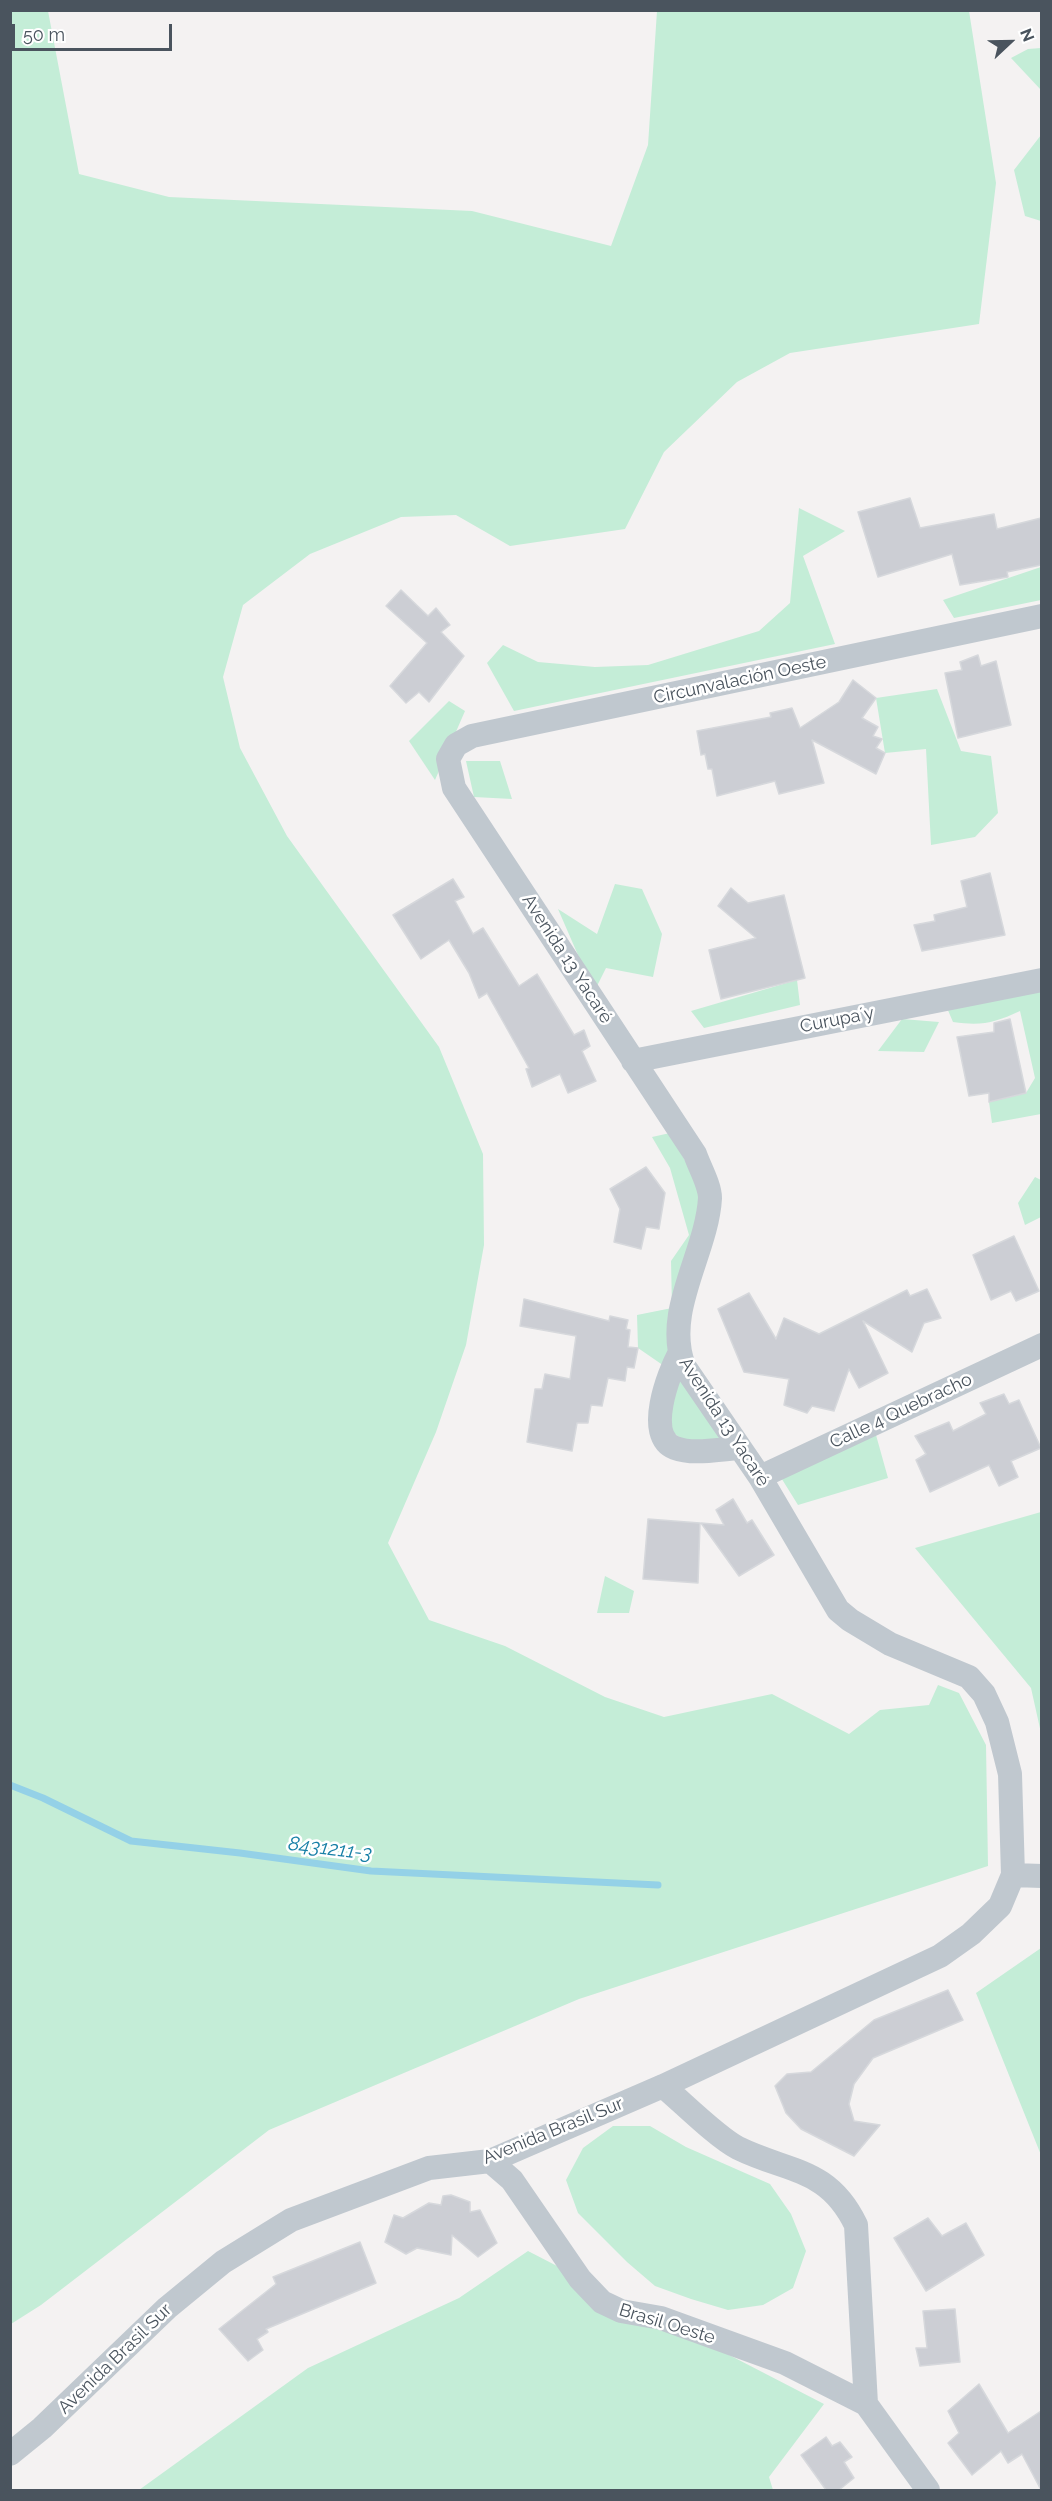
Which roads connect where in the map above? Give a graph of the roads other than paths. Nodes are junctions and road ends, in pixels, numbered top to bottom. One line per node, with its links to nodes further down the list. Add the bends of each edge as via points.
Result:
1 (1041, 616): 2 (street, Circunvalación Oeste, via 472,736 456,745)
2 (448, 759): 4 (street, Avenida 13 Yacaré, via 454,788)
3 (1041, 980): 4 (street, Curupa´y)
4 (633, 1061): 6 (street, Avenida 13 Yacaré, via 695,1154 710,1196 679,1320)
5 (1041, 1345): 8 (street, Calle 4 Quebracho)
6 (679, 1353): 7 (street, Avenida 13 Yacaré); 7 (street, via 670,1371 660,1416 664,1439 687,1450)
7 (740, 1448): 8 (street, Avenida 13 Yacaré)
8 (760, 1477): 9 (street, Avenida 13 Yacaré, via 838,1610 890,1644 969,1677 984,1694 997,1722 1010,1774)
9 (1013, 1875): 10 (street); 11 (street, Avenida Brasil Sur, via 1000,1905 940,1956)
10 (1041, 1876)
11 (663, 2086): 12 (street, Avenida Brasil Sur); 13 (street, via 736,2147 804,2172 825,2184 846,2204 856,2225)
12 (490, 2161): 13 (street, Brasil Oeste, via 512,2180 579,2279 602,2302 621,2311 661,2318 785,2363); 14 (street, Avenida Brasil Sur, via 429,2168 291,2220 223,2262 167,2308)
13 (866, 2404): 15 (street, Brasil Oeste)
14 (10, 2454)
15 (928, 2490)

